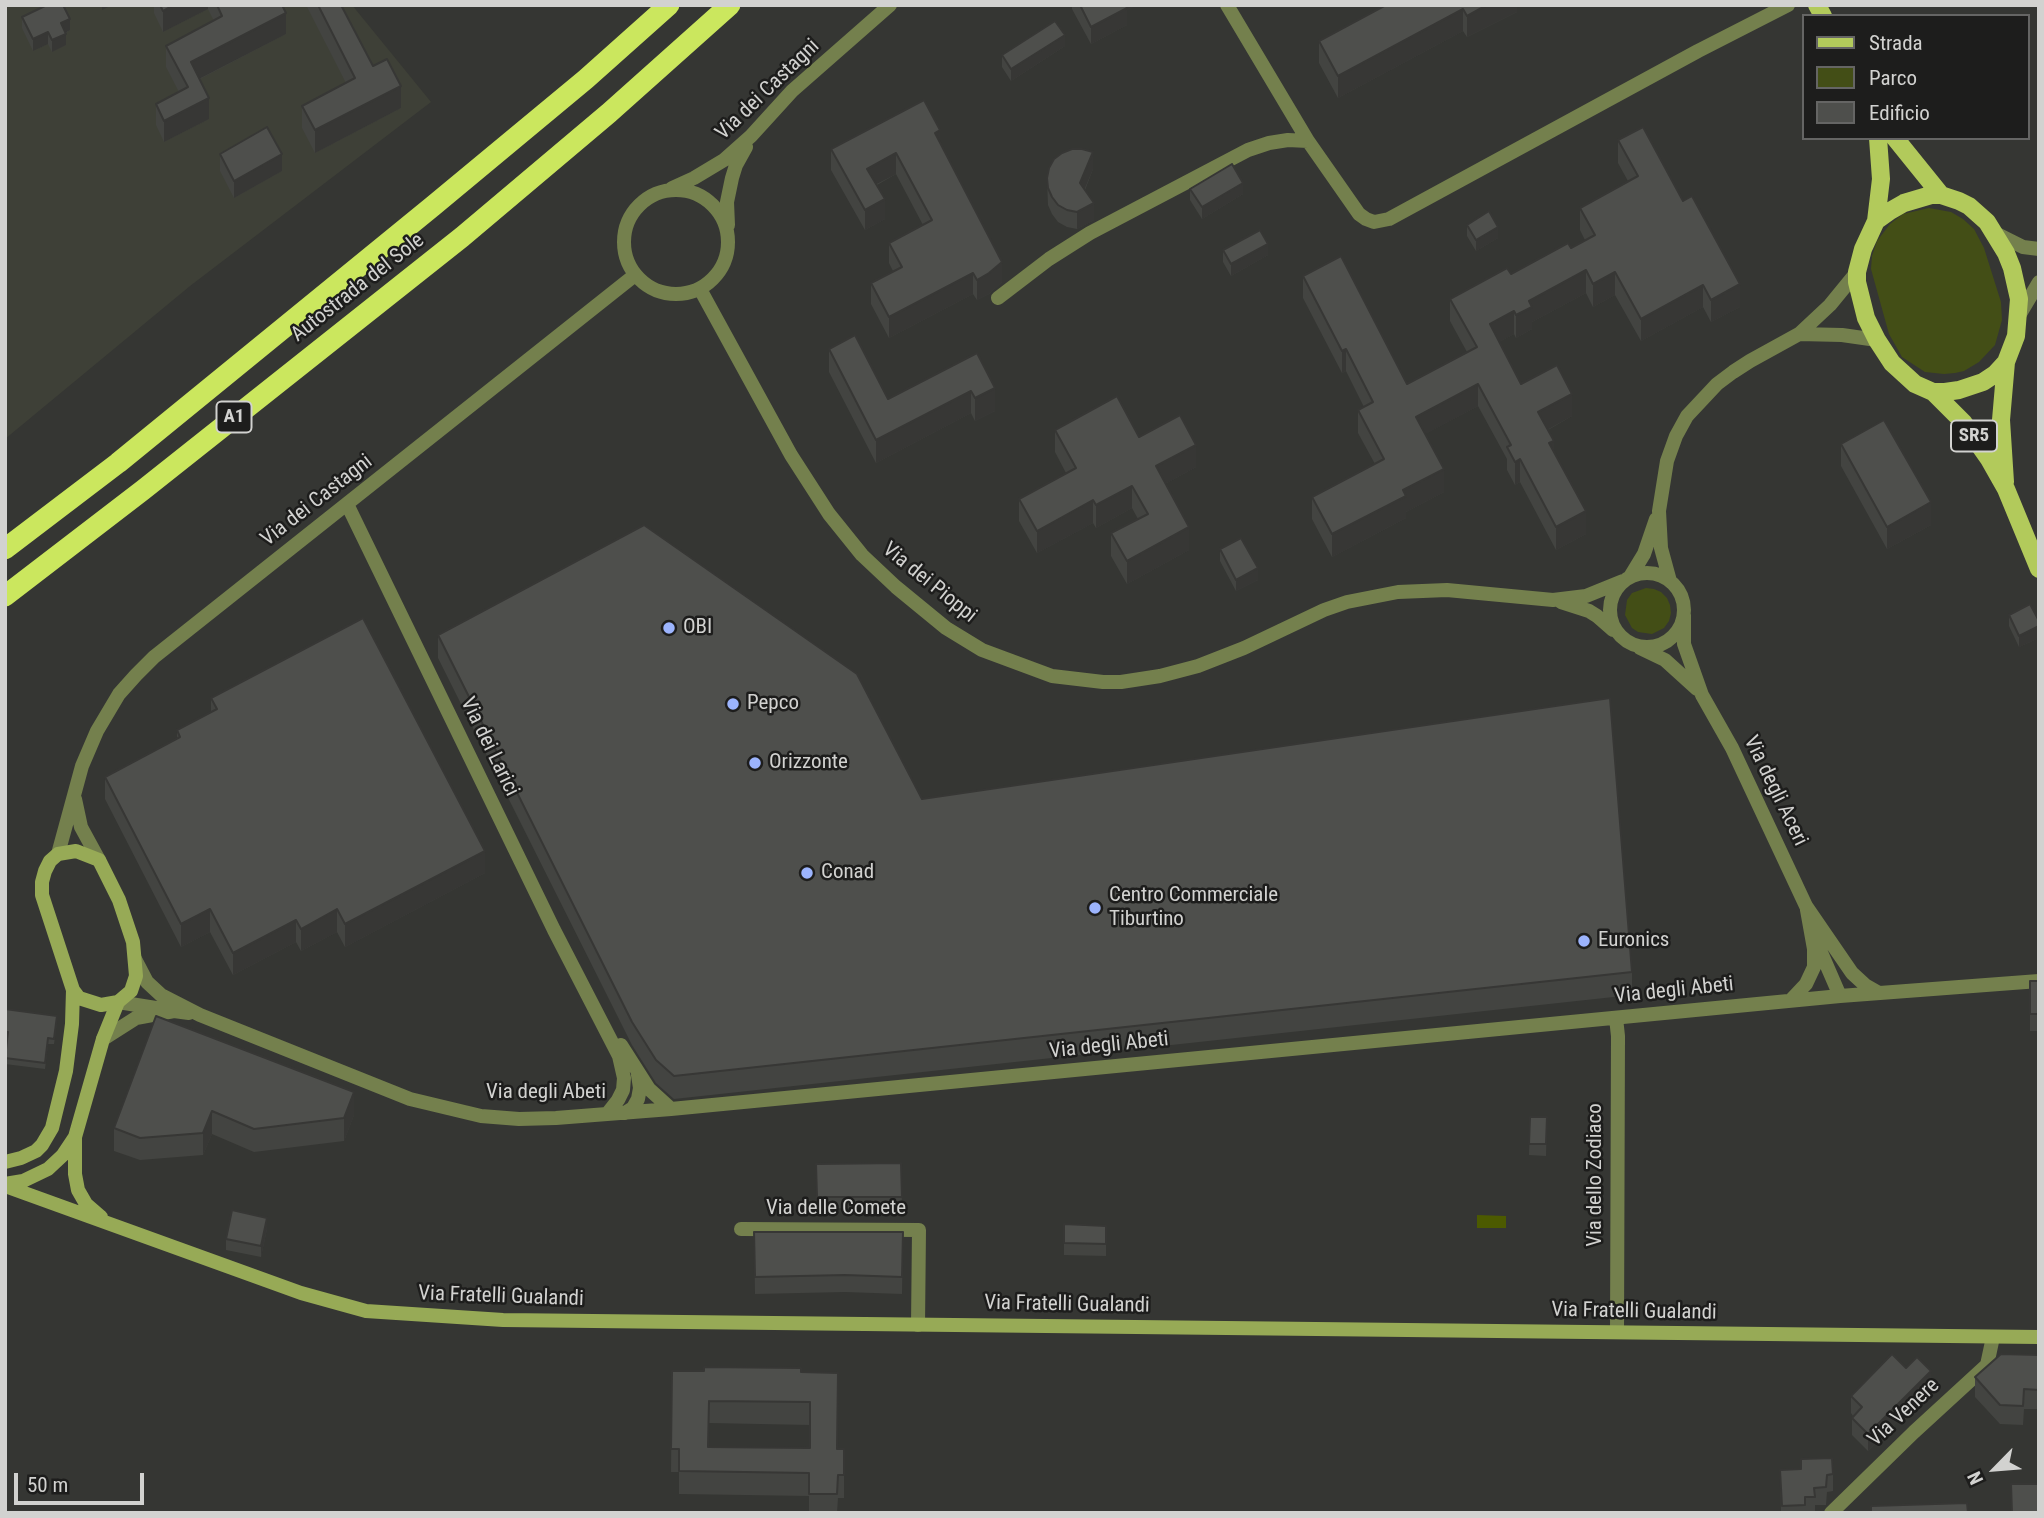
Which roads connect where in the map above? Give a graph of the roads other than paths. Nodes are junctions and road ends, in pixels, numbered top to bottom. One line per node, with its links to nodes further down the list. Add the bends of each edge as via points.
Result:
1 (669, 5): 29 (highway, Autostrada del Sole / A1, via 433,206 118,463)
2 (730, 5): 34 (highway, Autostrada del Sole / A1, via 461,237)
3 (890, 5): 6 (street, Via dei Castagni)
4 (1227, 5): 9 (street)
5 (1788, 5): 9 (street, via 1380,222 1366,219 1355,209)
6 (761, 124): 10 (street, Via dei Castagni, via 724,160); 14 (street, via 741,153 732,178)
7 (1878, 140): 12 (main road, via 1881,179)
8 (1897, 140): 11 (main road)
9 (1308, 141): 20 (street, via 1279,141 1248,150 1090,233)
10 (665, 190): 14 (street, via 700,195 714,205); 17 (street, Via dei Castagni, via 643,201 627,221 623,248)
11 (1941, 195): 12 (main road, via 1904,203); 13 (main road, via 1969,206)
12 (1876, 221): 16 (main road)
13 (1994, 232): 15 (street, via 2023,247); 21 (main road, via 2012,268)
14 (728, 237): 19 (street, via 722,267)
15 (2039, 248)
16 (1857, 272): 22 (street); 23 (main road, via 1861,301)
17 (635, 275): 19 (street, via 665,294 683,295); 27 (street, Via dei Castagni)
18 (2039, 282): 21 (street)
19 (700, 289): 35 (street, Via dei Pioppi, via 791,455 844,534 877,570 946,628 982,650 1016,663 1052,676 1121,682 1198,666 1324,610 1373,597 1447,590)
20 (998, 298)
21 (2019, 315): 24 (main road)
22 (1799, 334): 23 (street); 28 (street, via 1733,372 1687,416 1667,461)
23 (1877, 340): 25 (main road, via 1897,370)
24 (2006, 362): 25 (main road, via 1972,387); 26 (main road, via 2001,436)
25 (1933, 391): 26 (main road, SR5, via 1972,433)
26 (2006, 489): 30 (main road, SR5)
27 (347, 505): 39 (street, Via dei Castagni, via 136,675 97,731); 51 (street, Via dei Larici)
28 (1659, 511): 32 (street, via 1644,554); 33 (street, via 1661,548)
29 (5, 549)
30 (2034, 550): 31 (main road, SR5)
31 (2039, 569)
32 (1627, 580): 33 (street, via 1650,573); 35 (street, via 1586,596); 37 (street, via 1616,590 1610,611 1616,631)
33 (1670, 581): 36 (street, via 1683,602)
34 (5, 596)
35 (1553, 600): 37 (street, Via degli Aceri, via 1597,616)
36 (1684, 615): 37 (street, via 1673,637 1662,644); 38 (street, Via degli Aceri, via 1684,644)
37 (1630, 643): 38 (street, Via degli Aceri, via 1665,660)
38 (1702, 695): 42 (street, Via degli Aceri)
39 (75, 797): 40 (street, Via dei Castagni); 41 (street, Via dei Castagni, via 81,828)
40 (58, 854): 41 (street, via 76,851); 46 (street, Via dei Castagni, via 45,871 42,895)
41 (99, 860): 44 (street, Via dei Castagni, via 119,901)
42 (1806, 906): 43 (street, Via degli Aceri); 47 (street, Via degli Aceri, via 1852,973)
43 (1811, 932): 48 (street); 49 (street, Via degli Aceri, via 1814,967)
44 (135, 958): 50 (street, Via dei Castagni, via 131,992); 53 (street, Via degli Abeti, via 147,982 161,995)
45 (2039, 981): 47 (street, Via degli Abeti)
46 (73, 990): 50 (street, via 79,998 101,1004); 61 (street, Via dei Castagni, via 66,1070 52,1128 36,1150)
47 (1881, 993): 48 (street, Via degli Abeti)
48 (1840, 996): 49 (street, Via degli Abeti)
49 (1790, 1001): 54 (street, Via degli Abeti)
50 (118, 1002): 52 (street, Via degli Abeti); 55 (street, Via dei Castagni)
51 (594, 1007): 56 (street, Via dei Larici); 59 (street, Via dei Larici, via 619,1056 624,1078 623,1090)
52 (174, 1010): 53 (street, Via degli Abeti); 55 (street, Via degli Abeti, via 136,1018)
53 (200, 1015): 59 (street, Via degli Abeti, via 376,1087 443,1108 519,1119)
54 (1616, 1018): 57 (street, Via degli Abeti); 66 (street, Via dello Zodiaco)
55 (103, 1039): 60 (street, Via dei Castagni)
56 (637, 1069): 57 (street, Via dei Larici, via 656,1097); 58 (street, via 638,1099)
57 (671, 1109): 58 (street, Via degli Abeti)
58 (625, 1113): 59 (street, Via degli Abeti)
59 (607, 1114)
60 (75, 1137): 62 (street, Via dei Castagni, via 48,1169); 63 (street, Via dei Castagni, via 78,1191)
61 (5, 1162)
62 (5, 1185): 63 (street, Via Fratelli Gualandi)
63 (110, 1224): 65 (street, Via Fratelli Gualandi, via 300,1293 366,1311 503,1320)
64 (741, 1229): 65 (street, Via delle Comete, via 919,1230)
65 (918, 1325): 66 (street, Via Fratelli Gualandi)
66 (1617, 1332): 67 (street, Via Fratelli Gualandi)
67 (1993, 1336): 68 (street, Via Fratelli Gualandi); 69 (street, Via Venere, via 1987,1364)
68 (2039, 1337)
69 (1831, 1513)

